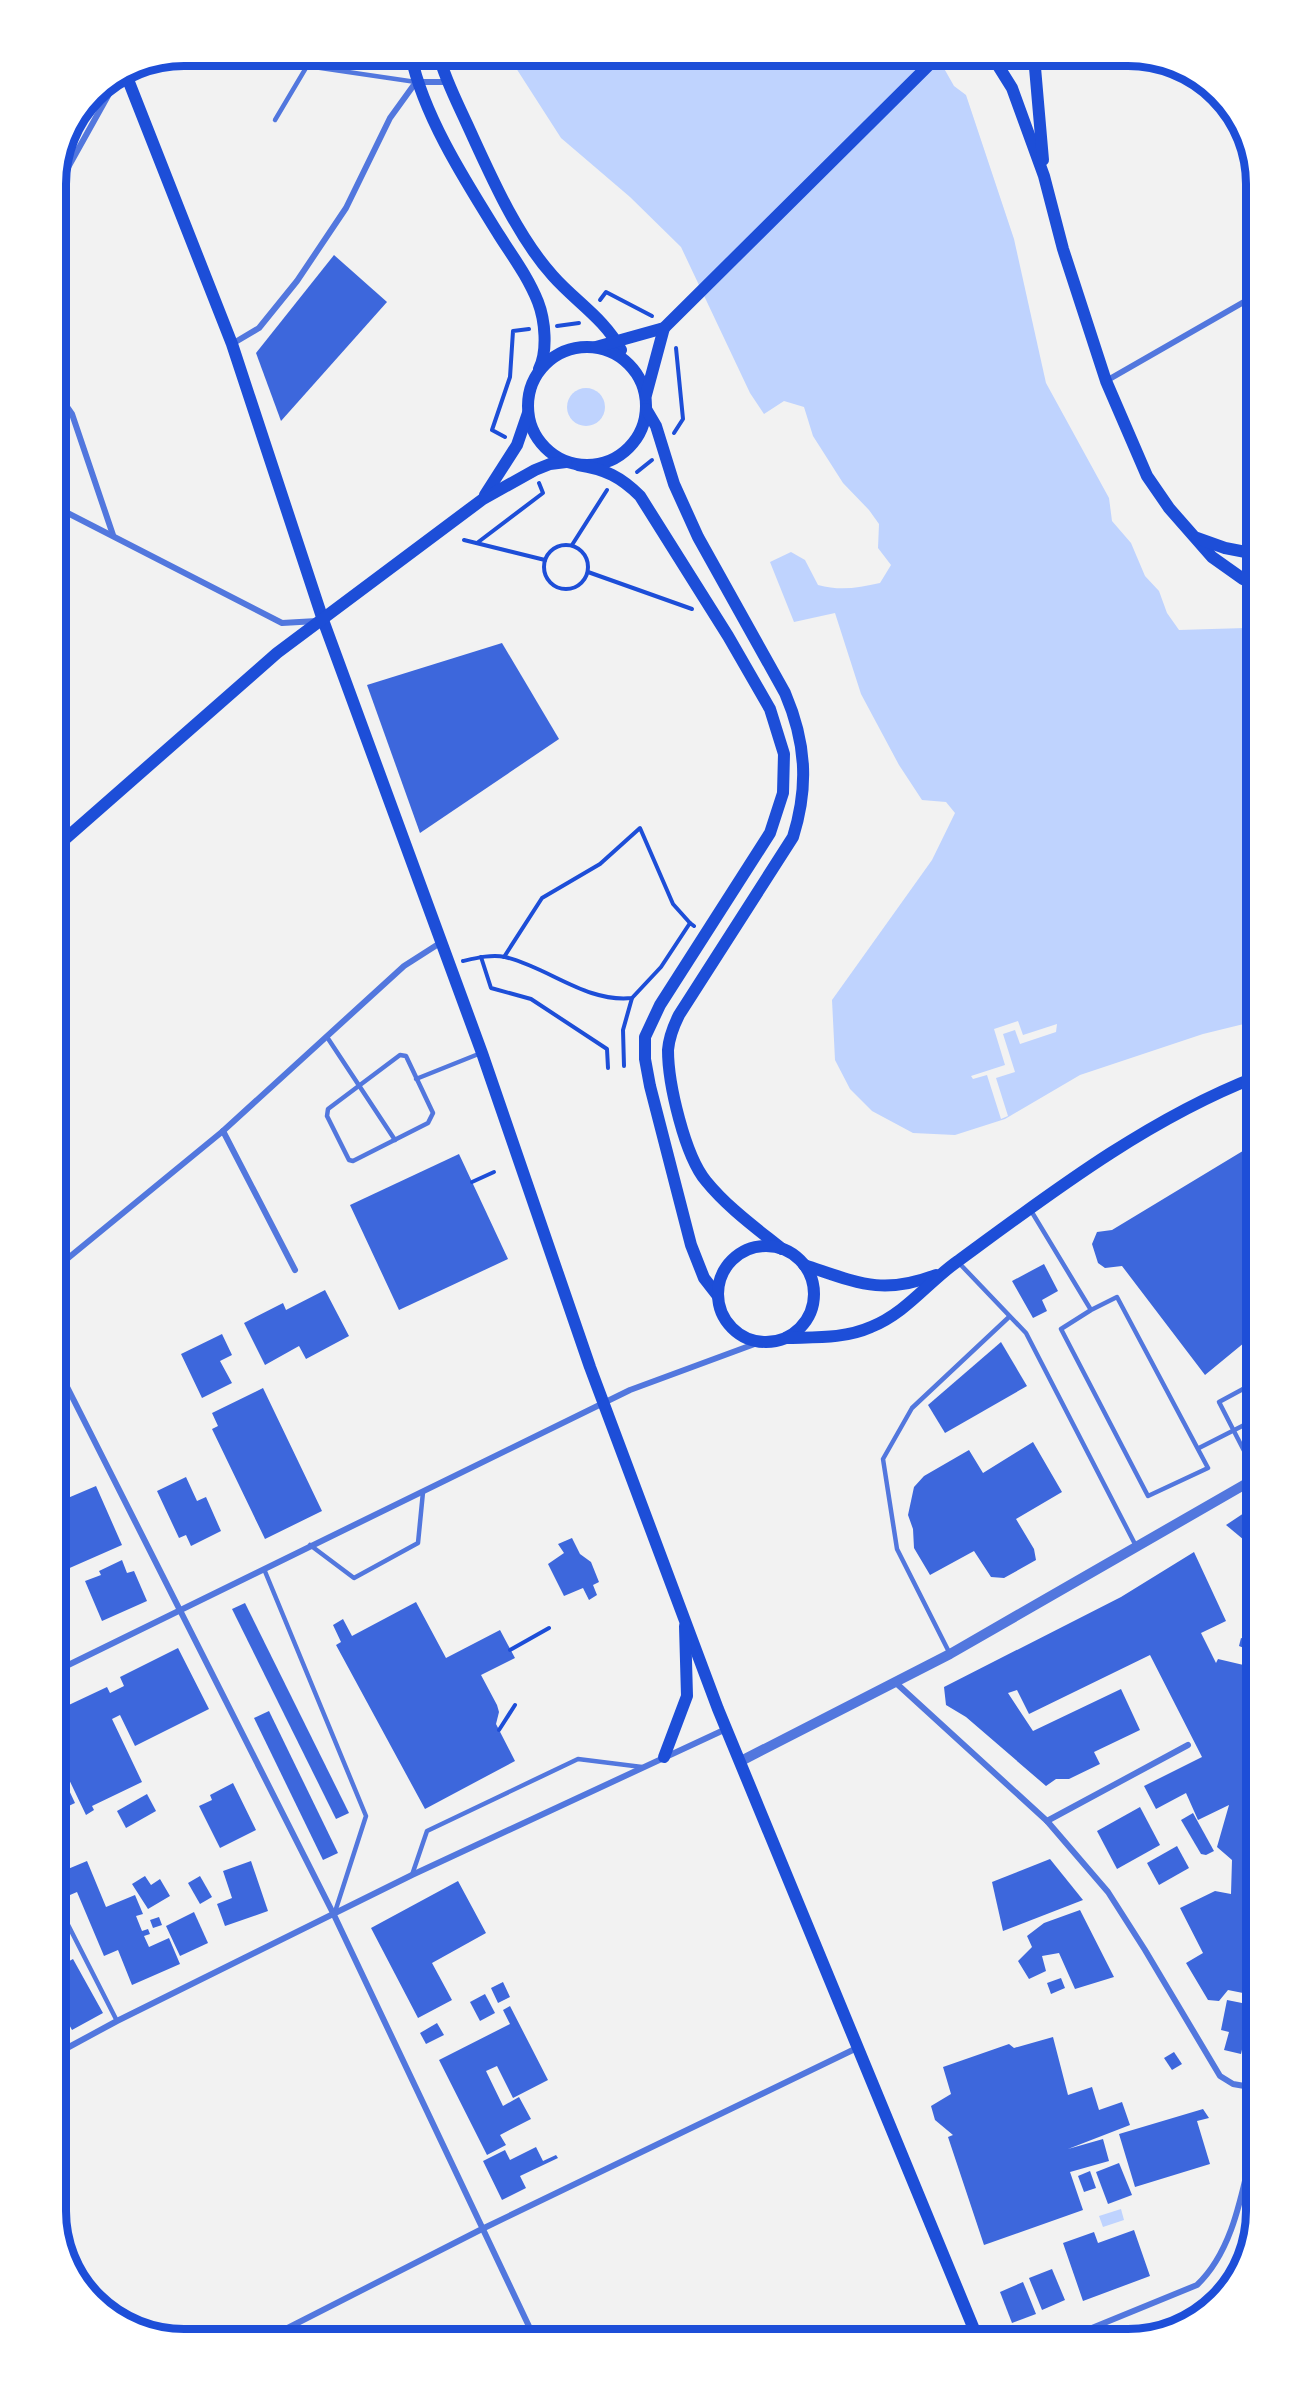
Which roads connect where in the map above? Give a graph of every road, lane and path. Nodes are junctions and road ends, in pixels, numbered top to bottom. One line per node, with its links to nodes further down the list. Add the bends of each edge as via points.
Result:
1 (307, 66): 8 (lane); 11 (lane)
2 (413, 66): 8 (main road)
3 (442, 66): 9 (main road)
4 (928, 66): 17 (main road)
5 (998, 66): 13 (main road, via 1012,88)
6 (1035, 66): 13 (main road)
7 (128, 80): 19 (main road)
8 (416, 82): 9 (street); 16 (main road, via 467,182 529,280); 19 (street, via 390,118 346,208 297,281 258,328)
9 (448, 82): 15 (main road, via 489,171 531,246 552,276)
10 (110, 92): 12 (street)
11 (275, 120)
12 (67, 169)
13 (1044, 176): 22 (main road)
14 (1246, 301): 22 (street)
15 (590, 312): 16 (path, via 577,325); 17 (path, via 606,292 647,312); 18 (main road)
16 (543, 327): 23 (main road, via 543,361); 27 (path, via 513,331 510,377 492,429)
17 (664, 328): 18 (main road); 24 (main road); 28 (path, via 675,344 683,419)
18 (618, 343): 20 (main road); 21 (main road)
19 (232, 344): 44 (main road)
20 (596, 347): 21 (main road); 23 (main road, via 568,350 553,357)
21 (629, 364): 24 (main road, via 637,374)
22 (1106, 381): 35 (main road, via 1147,476)
23 (532, 383): 26 (main road)
24 (646, 404): 28 (main road); 29 (main road, via 644,423 630,447 606,462)
25 (66, 405): 34 (street)
26 (528, 412): 27 (main road); 29 (main road, via 540,442 552,454)
27 (517, 445): 32 (main road)
28 (663, 450): 31 (path); 65 (main road, via 698,537 785,693 804,761 800,813 793,837 679,1015 668,1051 683,1131 696,1166 714,1190)
29 (572, 464): 30 (main road, via 550,464); 31 (main road, via 601,468)
30 (535, 470): 32 (main road); 37 (path, via 543,493)
31 (625, 480): 38 (path, via 608,490); 47 (main road, via 653,515 728,636 770,710 784,754 783,794 770,833)
32 (483, 499): 44 (main road)
33 (66, 512): 34 (street)
34 (113, 535): 44 (street, via 282,623)
35 (1196, 537): 39 (main road); 42 (main road, via 1227,570)
36 (464, 540): 37 (path)
37 (477, 543): 40 (path)
38 (572, 545): 40 (path, via 557,546); 41 (path, via 586,556)
39 (1246, 552)
40 (545, 560): 41 (path, via 547,577 561,588 578,586)
41 (588, 572): 43 (path)
42 (1246, 580)
43 (694, 610)
44 (323, 620): 45 (main road, via 277,653); 48 (main road)
45 (66, 838)
46 (690, 923): 47 (path); 50 (path, via 673,904 640,828 600,864 542,898); 52 (path, via 661,968)
47 (706, 934): 71 (main road, via 660,1005 648,1028 645,1046 652,1097 691,1245 704,1278)
48 (440, 943): 51 (main road); 53 (street, via 404,966)
49 (481, 957): 50 (path); 51 (path); 56 (path, via 491,988 531,999 607,1049)
50 (504, 957): 52 (path, via 593,993)
51 (448, 964): 54 (main road)
52 (632, 998): 55 (path, via 623,1030)
53 (327, 1037): 59 (lane); 60 (street)
54 (482, 1053): 57 (lane); 78 (main road)
55 (624, 1066)
56 (608, 1068)
57 (416, 1079): 59 (lane, via 406,1056 400,1055); 61 (lane, via 433,1113 432,1119)
58 (1246, 1081): 64 (main road, via 1208,1096 1165,1120)
59 (359, 1087): 61 (lane); 61 (lane, via 327,1112 345,1157 353,1161)
60 (223, 1131): 66 (street); 69 (street)
61 (395, 1140)
62 (494, 1172): 63 (path)
63 (472, 1182)
64 (1030, 1209): 67 (main road); 72 (lane)
65 (782, 1249): 68 (main road); 71 (main road, via 751,1248 737,1256 726,1267)
66 (66, 1260)
67 (957, 1261): 70 (main road); 73 (lane)
68 (804, 1265): 70 (main road, via 872,1286 915,1283); 74 (main road, via 810,1277 812,1305 798,1330)
69 (295, 1270)
70 (942, 1272): 74 (main road, via 894,1317 873,1327 853,1334)
71 (718, 1296): 75 (main road, via 720,1310 736,1332)
72 (1091, 1310): 81 (lane, via 1117,1297); 81 (lane, via 1061,1329 1148,1496 1208,1468)
73 (1010, 1317): 86 (lane, via 1026,1334); 92 (lane, via 912,1408 883,1460 897,1549)
74 (786, 1338): 75 (main road)
75 (760, 1342): 78 (street)
76 (66, 1385): 88 (street)
77 (1246, 1388): 80 (lane, via 1219,1402)
78 (604, 1403): 84 (street); 89 (main road)
79 (1246, 1424): 80 (lane)
80 (1233, 1431): 81 (lane); 82 (lane)
81 (1199, 1448)
82 (1246, 1455)
83 (1246, 1483): 86 (street)
84 (423, 1492): 85 (street); 85 (lane, via 418,1543 354,1578)
85 (310, 1545): 87 (street)
86 (1137, 1548): 92 (street)
87 (264, 1569): 88 (street); 104 (lane, via 366,1816)
88 (180, 1608): 93 (street); 104 (street)
89 (684, 1613): 97 (main road); 99 (main road, via 687,1696)
90 (549, 1628): 91 (path)
91 (510, 1650)
92 (950, 1654): 94 (street)
93 (66, 1666)
94 (896, 1683): 100 (street); 102 (street)
95 (515, 1705): 96 (path)
96 (499, 1730)
97 (726, 1730): 99 (street); 100 (main road)
98 (1188, 1745): 102 (street)
99 (664, 1757): 101 (street)
100 (741, 1761): 107 (main road)
101 (645, 1768): 103 (street); 103 (lane, via 578,1759 427,1831)
102 (1047, 1821): 109 (street, via 1108,1892 1220,2076)
103 (412, 1875): 104 (street)
104 (334, 1915): 106 (street); 111 (street)
105 (66, 1921): 106 (lane)
106 (117, 2021): 108 (street)
107 (859, 2047): 111 (street); 114 (main road)
108 (66, 2049)
109 (1246, 2086)
110 (1246, 2175): 115 (street, via 1231,2230 1211,2271 1197,2284)
111 (482, 2229): 112 (street); 113 (street)
112 (286, 2329)
113 (530, 2329)
114 (974, 2329)
115 (1091, 2329)

